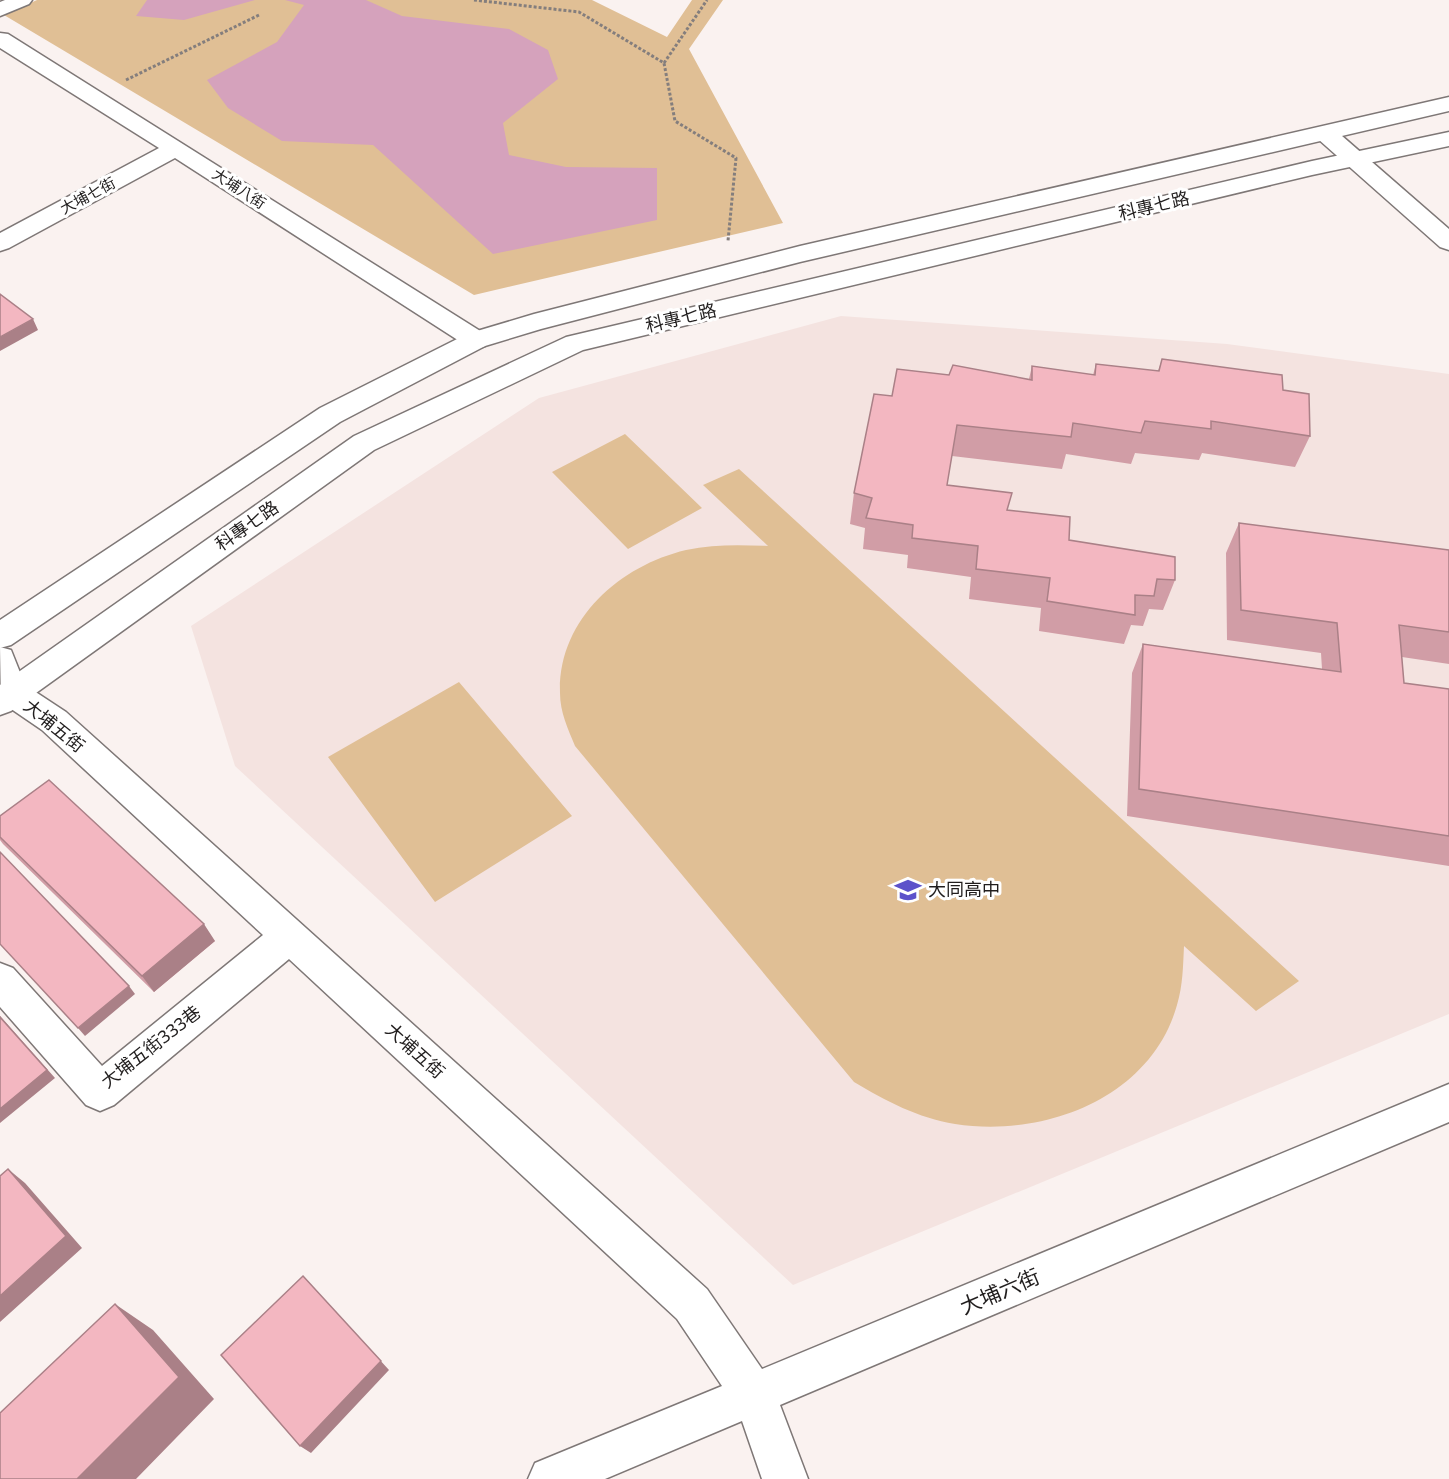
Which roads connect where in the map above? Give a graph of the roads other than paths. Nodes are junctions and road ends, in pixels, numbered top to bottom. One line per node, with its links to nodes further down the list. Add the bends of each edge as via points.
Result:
1 (22, 0): 2 (street)
2 (0, 10)
3 (0, 39): 7 (street, 大埔八街)
4 (1449, 104): 5 (street, 科專七路)
5 (1326, 134): 8 (street); 11 (street, 科專七路, via 800,254)
6 (1449, 139): 8 (street, 科專七路)
7 (176, 148): 10 (street, 大埔七街); 11 (street, 大埔八街)
8 (1352, 160): 9 (street); 13 (street, 科專七路, via 575,343 364,443)
9 (1449, 242)
10 (0, 243)
11 (476, 340): 12 (street, 科專七路, via 330,415)
12 (0, 636)
13 (4, 685): 14 (street, 大埔五街, via 54,722)
14 (289, 936): 15 (street, 大埔五街333巷, via 99,1092); 17 (street, 大埔五街, via 692,1304)
15 (0, 981)
16 (1449, 1103): 17 (street, 大埔六街)
17 (754, 1395): 18 (street, 大埔六街); 19 (street, 大埔五街)
18 (551, 1479)
19 (785, 1479)

